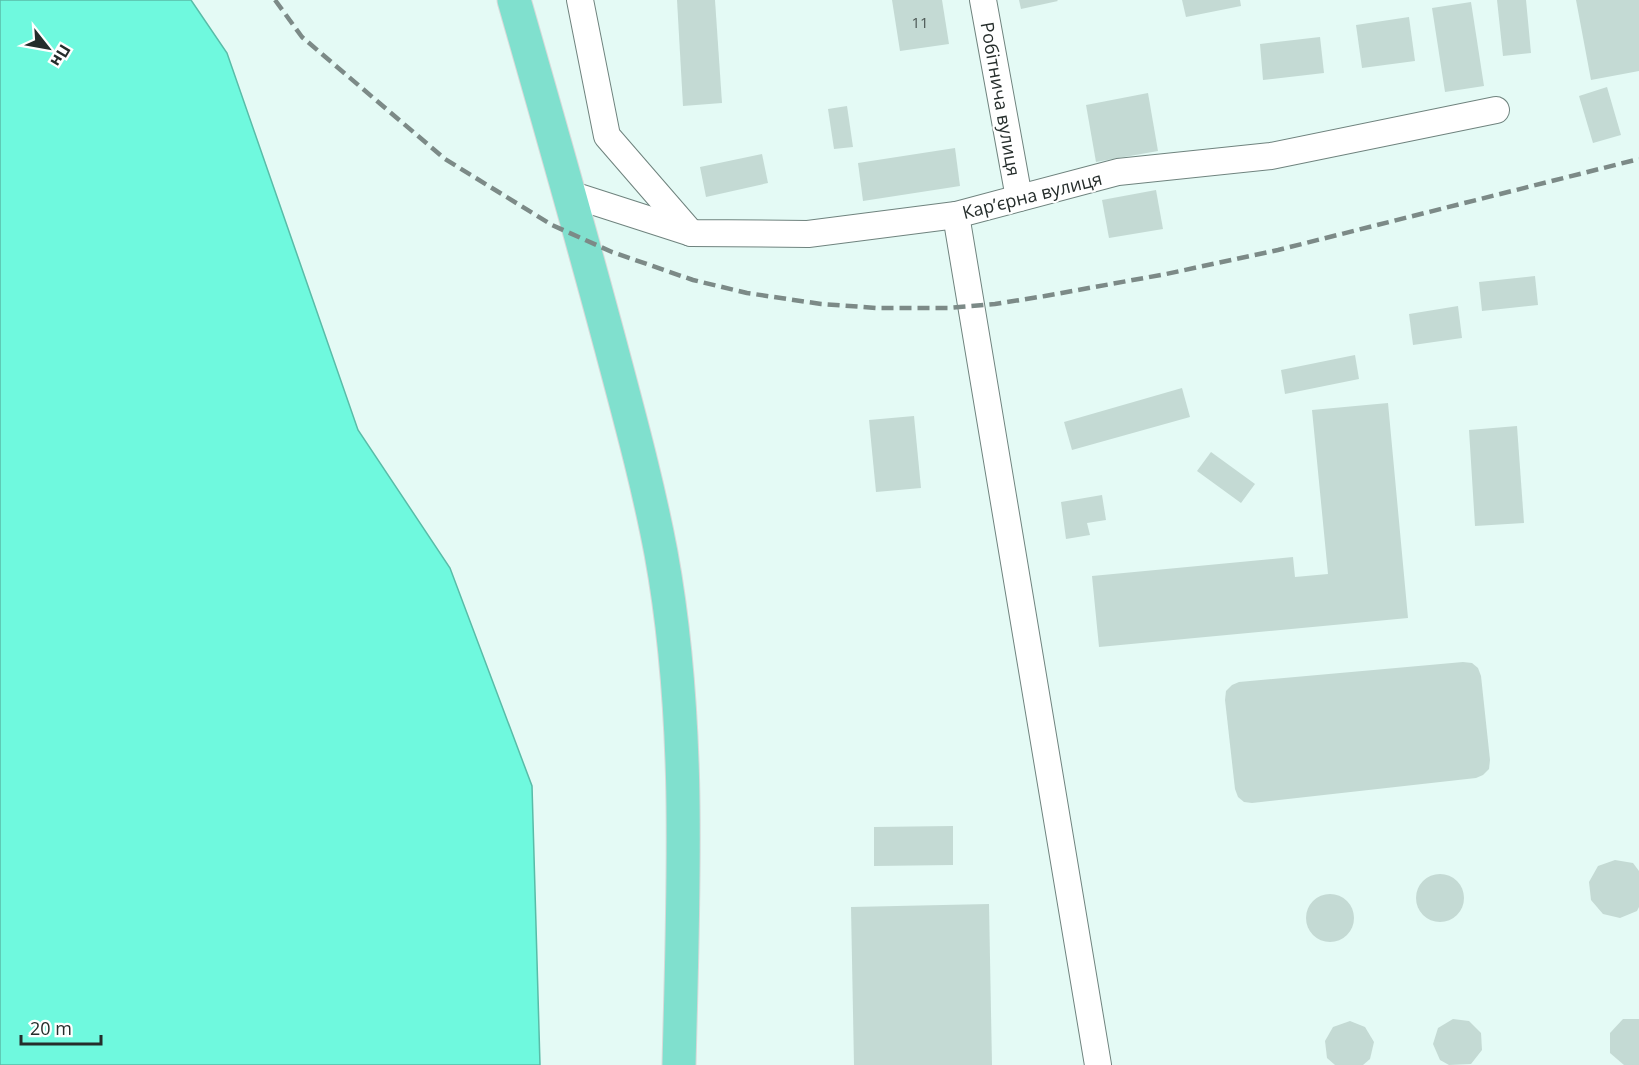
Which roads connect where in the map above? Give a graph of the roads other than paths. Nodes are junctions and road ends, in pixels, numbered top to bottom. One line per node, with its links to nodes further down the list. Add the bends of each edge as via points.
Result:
1 (514, 0): 5 (highway)
2 (580, 0): 8 (street, via 607,136)
3 (983, 0): 6 (street, Робітнича вулиця)
4 (1496, 110): 6 (street, Карʼєрна вулиця, via 1271,156 1119,172)
5 (570, 194): 8 (street, Карʼєрна вулиця); 9 (highway, via 634,434 661,554 674,648 683,778)
6 (1019, 198): 7 (street, Карʼєрна вулиця)
7 (956, 214): 8 (street, Карʼєрна вулиця, via 808,234); 10 (street)
8 (691, 233)
9 (679, 1065)
10 (1098, 1065)

